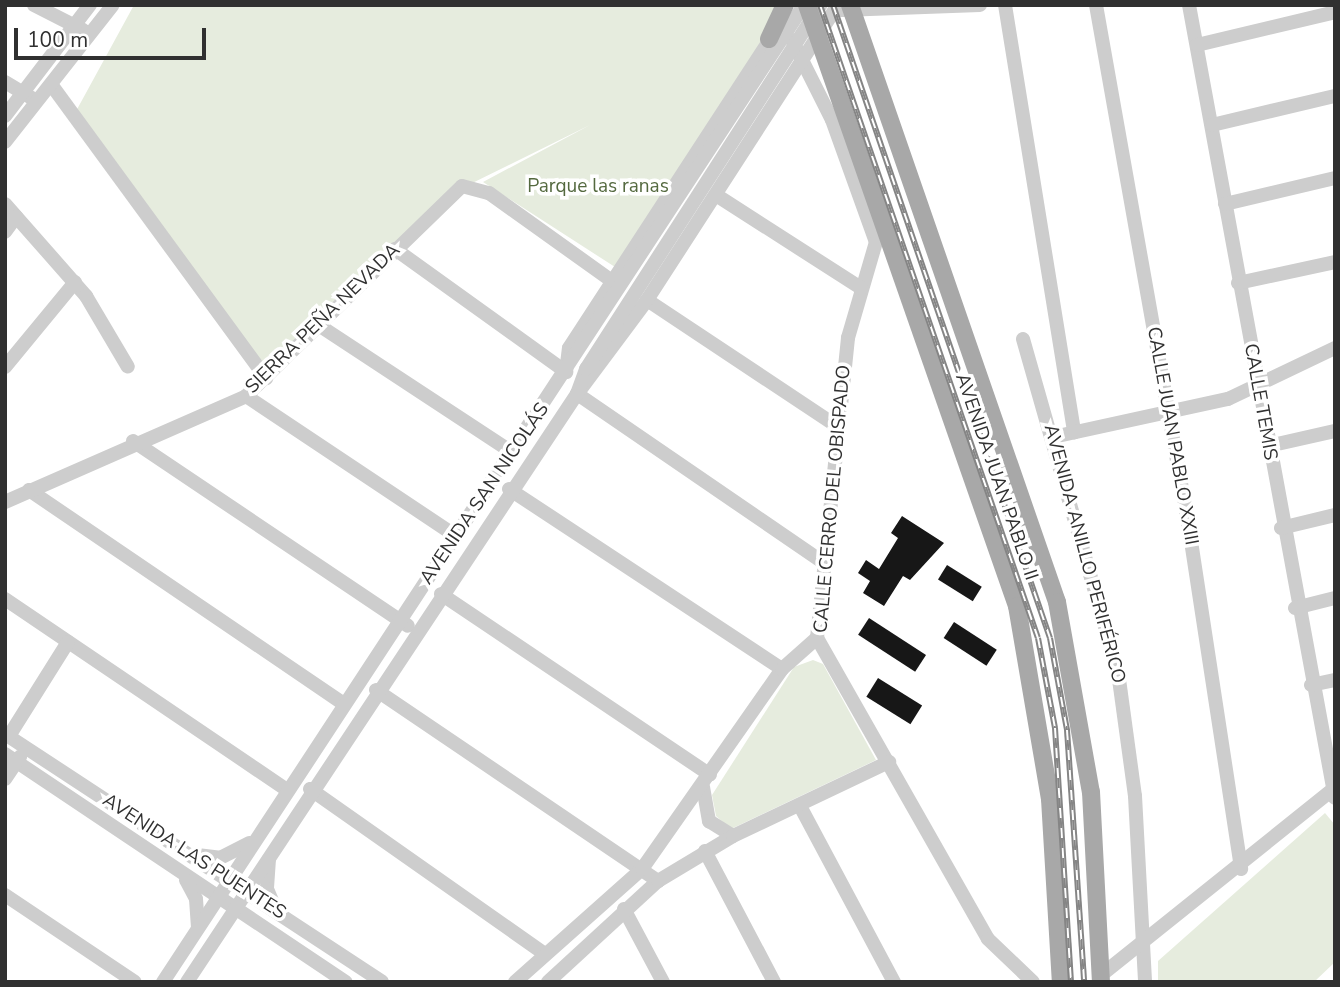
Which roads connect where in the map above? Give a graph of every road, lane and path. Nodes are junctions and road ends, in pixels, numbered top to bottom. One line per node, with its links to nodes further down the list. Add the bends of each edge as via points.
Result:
1 (34, 5): 14 (street)
2 (90, 5): 14 (street)
3 (113, 5): 17 (street)
4 (785, 5): 15 (main road)
5 (796, 5): 15 (street)
6 (806, 5): 16 (main road, AVENIDA JUAN PABLO II); 46 (street, AVENIDA SAN NICOLÁS)
7 (980, 5): 12 (street)
8 (1005, 5): 54 (street)
9 (1096, 5): 51 (street, CALLE JUAN PABLO XXIII)
10 (1189, 5): 18 (street, CALLE TEMIS)
11 (837, 7): 12 (street); 16 (street); 49 (street, AVENIDA SAN NICOLÁS, via 586,369); 110 (main road, AVENIDA JUAN PABLO II, via 1057,602 1091,792)
12 (922, 7)
13 (1335, 12): 18 (street)
14 (76, 27): 17 (street); 22 (street)
15 (774, 33): 19 (street); 36 (street)
16 (819, 34): 19 (street); 122 (main road, AVENIDA JUAN PABLO II, via 1017,606 1050,799)
17 (93, 35): 21 (street)
18 (1197, 45): 26 (street, CALLE TEMIS)
19 (804, 55): 29 (street); 39 (street, CALLE CERRO DEL OBISPADO, via 876,242)
20 (5, 82): 22 (street)
21 (53, 87): 24 (street); 47 (street)
22 (25, 93): 24 (street); 25 (street)
23 (1335, 96): 26 (street)
24 (39, 105): 27 (street)
25 (5, 116)
26 (1212, 125): 30 (street, CALLE TEMIS)
27 (5, 142)
28 (1335, 178): 30 (street)
29 (716, 195): 39 (street); 40 (street)
30 (1225, 204): 38 (street, CALLE TEMIS)
31 (5, 205): 32 (street)
32 (16, 217): 33 (street); 37 (street)
33 (5, 232)
34 (395, 249): 36 (street, SIERRA PEÑA NEVADA, via 454,192 474,185); 41 (street, SIERRA PEÑA NEVADA); 46 (street)
35 (1335, 261): 38 (street)
36 (612, 281): 46 (street, via 569,348)
37 (75, 282): 44 (street); 45 (street)
38 (1238, 283): 48 (street, CALLE TEMIS)
39 (861, 289): 52 (street, CALLE CERRO DEL OBISPADO, via 848,338)
40 (647, 300): 49 (street); 52 (street)
41 (320, 326): 47 (street, SIERRA PEÑA NEVADA); 58 (street)
42 (1023, 340): 55 (street, AVENIDA ANILLO PERIFÉRICO)
43 (1335, 348): 48 (street)
44 (5, 367)
45 (128, 367)
46 (566, 372): 58 (street, AVENIDA SAN NICOLÁS)
47 (266, 378): 50 (street, SIERRA PEÑA NEVADA)
48 (1258, 383): 51 (street); 57 (street, CALLE TEMIS)
49 (577, 394): 59 (street, AVENIDA SAN NICOLÁS); 65 (street)
50 (246, 396): 56 (street, SIERRA PEÑA NEVADA, via 198,421); 64 (street)
51 (1166, 417): 54 (street); 95 (street, CALLE JUAN PABLO XXIII)
52 (838, 427): 65 (street, CALLE CERRO DEL OBISPADO)
53 (1335, 431): 57 (street)
54 (1073, 432): 55 (street)
55 (1053, 437): 108 (street, AVENIDA ANILLO PERIFÉRICO, via 1118,672)
56 (133, 441): 60 (street, SIERRA PEÑA NEVADA); 70 (street)
57 (1268, 446): 63 (street, CALLE TEMIS)
58 (513, 453): 64 (street, AVENIDA SAN NICOLÁS)
59 (509, 489): 66 (street, AVENIDA SAN NICOLÁS); 74 (street)
60 (29, 490): 61 (street, SIERRA PEÑA NEVADA); 78 (street)
61 (5, 502)
62 (1335, 515): 63 (street)
63 (1281, 528): 69 (street, CALLE TEMIS)
64 (456, 536): 70 (street, AVENIDA SAN NICOLÁS)
65 (827, 565): 72 (street, CALLE CERRO DEL OBISPADO)
66 (441, 594): 71 (street, AVENIDA SAN NICOLÁS); 84 (street)
67 (1335, 598): 69 (street)
68 (5, 599): 73 (street)
69 (1295, 608): 76 (street, CALLE TEMIS)
70 (400, 621): 71 (street); 78 (street, AVENIDA SAN NICOLÁS)
71 (416, 630): 77 (street, AVENIDA SAN NICOLÁS)
72 (817, 638): 74 (street); 82 (street, CALLE CERRO DEL OBISPADO)
73 (68, 642): 79 (street); 86 (street)
74 (782, 669): 84 (street)
75 (1335, 680): 76 (street)
76 (1311, 685): 87 (street, CALLE TEMIS)
77 (376, 690): 85 (street, AVENIDA SAN NICOLÁS); 94 (street)
78 (344, 704): 86 (street, AVENIDA SAN NICOLÁS)
79 (7, 735): 80 (street, AVENIDA LAS PUENTES)
80 (26, 747): 81 (street); 93 (street, AVENIDA LAS PUENTES)
81 (11, 758): 83 (street); 96 (street, AVENIDA LAS PUENTES)
82 (889, 762): 88 (street); 121 (street, CALLE CERRO DEL OBISPADO, via 988,939)
83 (5, 779)
84 (707, 780): 89 (street, via 703,811); 94 (street)
85 (310, 789): 91 (street, AVENIDA SAN NICOLÁS); 109 (street)
86 (287, 790): 90 (street, AVENIDA SAN NICOLÁS)
87 (1333, 793): 95 (street)
88 (800, 806): 89 (street); 120 (street)
89 (733, 836): 92 (street)
90 (256, 838): 93 (street, via 220,858); 97 (street, AVENIDA SAN NICOLÁS)
91 (272, 849): 99 (street, AVENIDA SAN NICOLÁS); 104 (street, via 267,889)
92 (705, 851): 98 (street); 119 (street)
93 (186, 852): 97 (street, AVENIDA LAS PUENTES)
94 (642, 869): 98 (street); 109 (street)
95 (1241, 869): 108 (street)
96 (183, 876): 101 (street, AVENIDA LAS PUENTES); 106 (street, via 196,899)
97 (229, 880): 99 (street, AVENIDA LAS PUENTES); 101 (street, AVENIDA SAN NICOLÁS)
98 (658, 881): 103 (street)
99 (246, 890): 102 (street, AVENIDA SAN NICOLÁS); 104 (street, AVENIDA LAS PUENTES)
100 (5, 895): 111 (street)
101 (216, 898): 102 (street, AVENIDA LAS PUENTES); 106 (street, AVENIDA SAN NICOLÁS)
102 (234, 909): 105 (street, AVENIDA LAS PUENTES); 107 (street, AVENIDA SAN NICOLÁS)
103 (624, 909): 117 (street); 118 (street)
104 (277, 911): 115 (street, AVENIDA LAS PUENTES)
105 (260, 926): 107 (street, via 236,927); 114 (street, AVENIDA LAS PUENTES)
106 (198, 927): 112 (street, AVENIDA SAN NICOLÁS)
107 (214, 939): 113 (street, AVENIDA SAN NICOLÁS)
108 (1144, 947): 110 (street); 123 (street, AVENIDA ANILLO PERIFÉRICO)
109 (545, 954): 116 (street)
110 (1101, 979)
111 (135, 982)
112 (163, 982)
113 (187, 982)
114 (346, 982)
115 (382, 982)
116 (515, 982)
117 (548, 982)
118 (663, 982)
119 (774, 982)
120 (894, 982)
121 (1032, 982)
122 (1061, 982)
123 (1145, 982)

